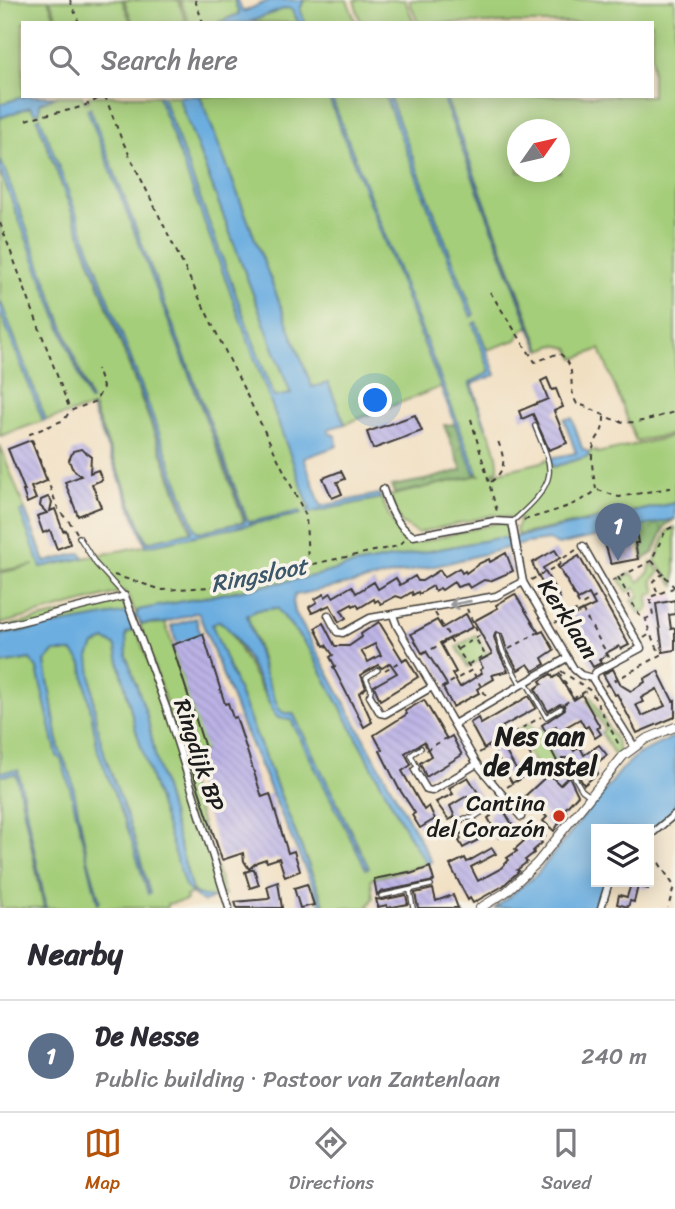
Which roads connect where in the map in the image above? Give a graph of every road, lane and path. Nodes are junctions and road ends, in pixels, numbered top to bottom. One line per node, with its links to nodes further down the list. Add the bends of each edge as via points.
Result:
1 (70, 0): 3 (path)
2 (195, 0): 4 (path)
3 (78, 21)
4 (202, 21)
5 (100, 98): 7 (path)
6 (104, 98): 28 (path, via 306,516)
7 (26, 120)
8 (0, 223): 11 (path)
9 (490, 292): 13 (path, via 535,362 559,353 568,359 571,394 577,404)
10 (97, 369): 11 (path, via 103,387 96,401)
11 (70, 411): 25 (path, via 64,420 30,434 59,511)
12 (675, 412): 13 (path, via 631,423)
13 (604, 415): 20 (path, via 604,429 593,447)
14 (471, 419): 17 (path)
15 (535, 426): 22 (lane, via 549,474)
16 (498, 441): 17 (path, via 505,460 503,471)
17 (490, 482): 21 (path)
18 (675, 486): 20 (path, via 619,497)
19 (383, 488): 24 (street, via 396,520)
20 (597, 490): 22 (path, via 568,507)
21 (500, 522): 22 (street); 24 (street)
22 (512, 522): 33 (street, Kerklaan)
23 (675, 526): 27 (path, via 666,530)
24 (414, 536): 28 (path, via 398,545)
25 (79, 537): 32 (lane)
26 (583, 546): 29 (path); 34 (street)
27 (651, 561): 30 (path); 31 (path)
28 (308, 565): 32 (path, via 210,587 163,590 114,575)
29 (557, 565): 33 (path); 40 (path)
30 (664, 573): 35 (path); 36 (path, via 653,581)
31 (618, 577): 34 (path); 43 (path)
32 (110, 578): 37 (lane)
33 (524, 583): 38 (street, via 496,596); 44 (street, Kerklaan)
34 (606, 587): 40 (path); 50 (street)
35 (674, 588): 36 (path)
36 (658, 594): 43 (path, via 650,597 653,615)
37 (125, 596): 45 (street); 95 (street, Ringdijk BP, via 167,710)
38 (464, 602): 39 (street, one-way to 39); 48 (path)
39 (432, 607): 42 (street); 49 (path)
40 (581, 607): 44 (path); 55 (path)
41 (328, 615): 42 (street, via 337,632 343,633 370,618)
42 (393, 615): 53 (street)
43 (646, 619): 46 (path)
44 (549, 626): 52 (path); 54 (street, Kerklaan)
45 (0, 627)
46 (650, 635): 50 (path); 63 (path, via 661,654)
47 (498, 636): 52 (lane)
48 (476, 638): 51 (path); 56 (path, via 485,655)
49 (450, 639): 51 (path); 53 (path)
50 (638, 643): 55 (street, via 641,648)
51 (456, 649): 56 (path)
52 (503, 652): 61 (lane)
53 (415, 656): 58 (path); 62 (street)
54 (567, 658): 57 (street); 60 (street, Kerklaan, via 581,675)
55 (613, 663): 60 (street)
56 (469, 665): 59 (path)
57 (558, 668): 61 (street); 63 (path); 65 (path)
58 (378, 670): 64 (lane, via 366,678)
59 (472, 670): 62 (path); 66 (path)
60 (592, 678): 63 (street, Kerklaan)
61 (523, 684): 66 (street); 68 (lane)
62 (433, 689): 64 (street, via 384,714); 69 (street)
63 (592, 690): 65 (path); 73 (street, Kerklaan); 75 (path)
64 (370, 696)
65 (574, 698): 67 (path)
66 (490, 703): 69 (street)
67 (560, 709): 68 (lane)
68 (545, 715): 71 (path)
69 (454, 724): 72 (street)
70 (675, 727): 73 (street)
71 (517, 731): 76 (path); 80 (path, via 538,769)
72 (458, 732): 74 (path, via 426,750); 76 (street)
73 (634, 746): 75 (street)
74 (421, 748): 79 (lane, via 411,755)
75 (623, 755): 81 (street)
76 (473, 757): 78 (street)
77 (565, 761): 81 (lane)
78 (477, 764): 79 (street, via 432,791); 80 (street)
79 (415, 770)
80 (498, 792): 82 (street)
81 (590, 796): 89 (street)
82 (504, 798): 84 (street); 85 (lane)
83 (675, 814): 87 (street)
84 (521, 817): 89 (path)
85 (473, 818): 86 (lane); 88 (lane)
86 (456, 824)
87 (654, 832)
88 (482, 834)
89 (554, 843): 97 (street, via 511,888)
90 (654, 862): 99 (path, via 674,886)
91 (431, 885): 93 (lane)
92 (607, 887): 98 (street)
93 (410, 891): 94 (lane); 96 (lane)
94 (381, 896)
95 (229, 908)
96 (413, 908)
97 (480, 908)
98 (601, 908)
99 (668, 908)

